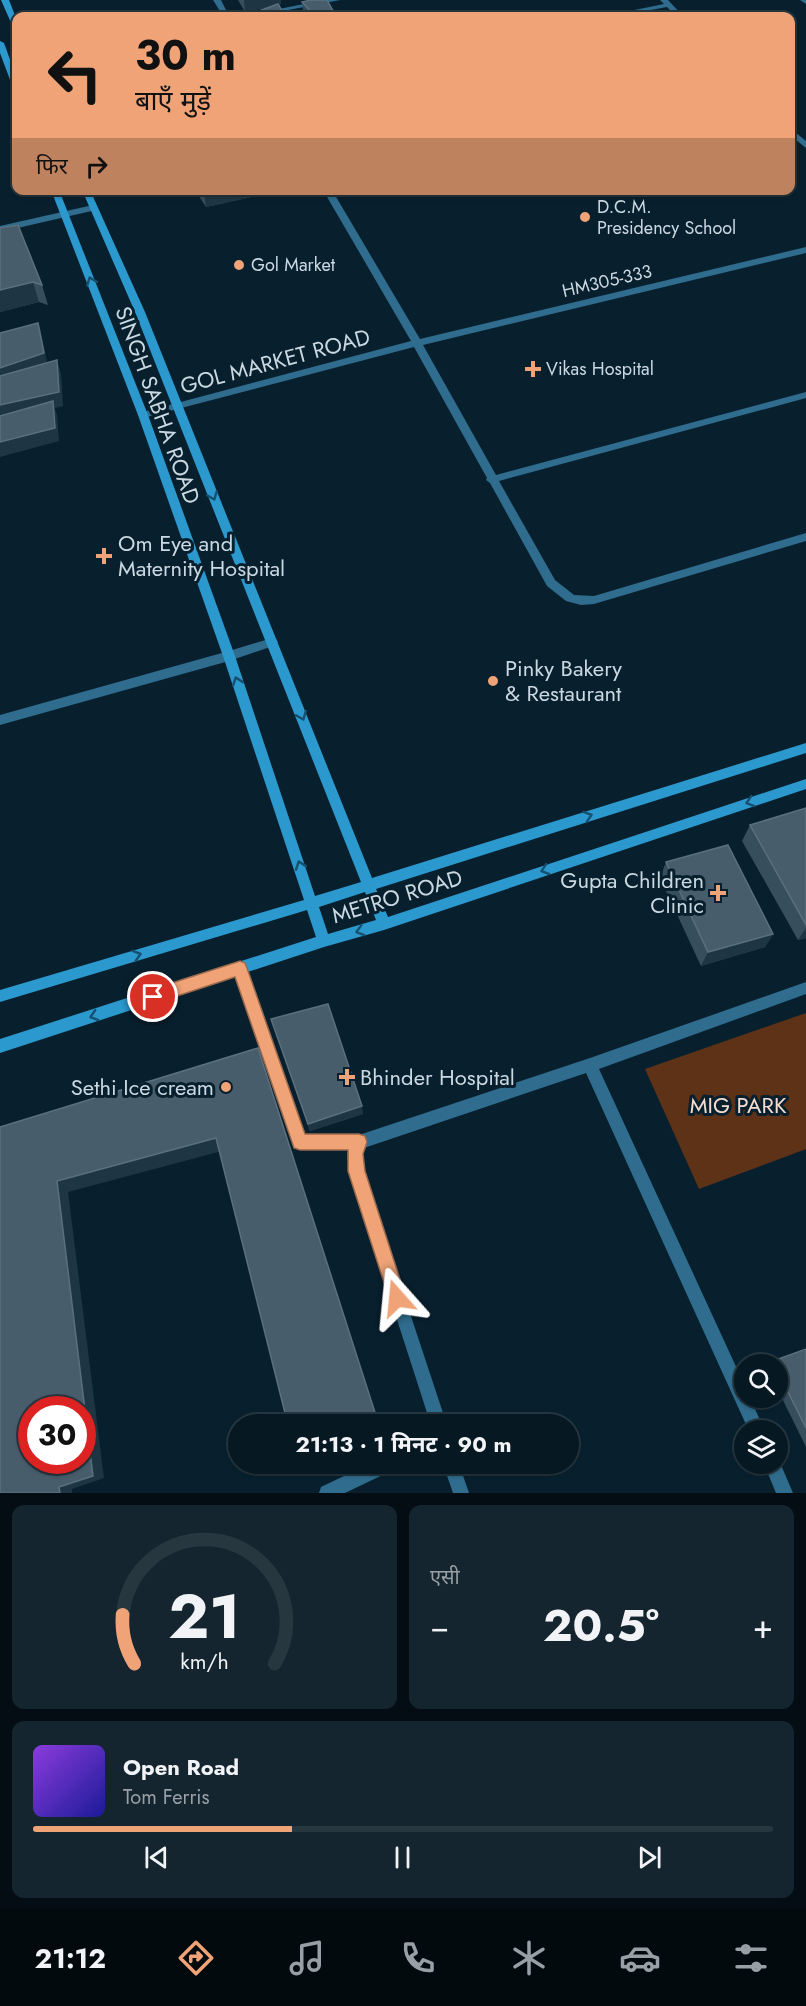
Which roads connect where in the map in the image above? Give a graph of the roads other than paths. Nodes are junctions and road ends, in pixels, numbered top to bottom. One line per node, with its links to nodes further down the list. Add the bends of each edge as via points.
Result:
1 (5, 0): 7 (street)
2 (336, 0): 4 (street)
3 (666, 2): 6 (street)
4 (293, 4): 5 (street)
5 (263, 12)
6 (625, 12)
7 (12, 16)
8 (0, 43): 9 (street)
9 (12, 74)
10 (795, 135): 11 (street)
11 (806, 146)
12 (58, 195): 16 (street, SINGH SABHA ROAD)
13 (88, 195): 15 (street, SINGH SABHA ROAD)
14 (330, 195): 19 (street)
15 (93, 208): 16 (street); 21 (street, SINGH SABHA ROAD)
16 (65, 215): 17 (street); 22 (street, SINGH SABHA ROAD, one-way to 16)
17 (0, 229)
18 (806, 250): 19 (street, HM305-333)
19 (416, 343): 21 (street, GOL MARKET ROAD); 23 (street)
20 (806, 395): 23 (street)
21 (177, 407): 22 (street, GOL MARKET ROAD); 25 (street, SINGH SABHA ROAD, one-way to 25)
22 (143, 415): 26 (street, SINGH SABHA ROAD)
23 (491, 480): 24 (street, via 550,583 561,594 580,602)
24 (806, 537)
25 (272, 642): 26 (street); 30 (street, SINGH SABHA ROAD, one-way to 30)
26 (229, 656): 27 (street); 31 (street, SINGH SABHA ROAD, one-way to 26)
27 (0, 720)
28 (806, 748): 30 (street, METRO ROAD, one-way to 28)
29 (806, 784): 32 (street, METRO ROAD, one-way to 32)
30 (370, 884): 31 (street, METRO ROAD); 32 (street, SINGH SABHA ROAD)
31 (312, 903): 33 (street, SINGH SABHA ROAD); 36 (street, METRO ROAD, one-way to 31)
32 (384, 924): 33 (street, METRO ROAD, one-way to 33)
33 (324, 941): 34 (street, METRO ROAD)
34 (240, 968): 37 (street, METRO ROAD, one-way to 37); 39 (street, via 300,1142)
35 (806, 988): 38 (street)
36 (0, 996)
37 (0, 1046)
38 (590, 1065): 39 (street); 41 (street)
39 (359, 1142): 40 (street, via 354,1154 356,1171)
40 (434, 1414)
41 (752, 1420)
42 (366, 1474): 45 (street)
43 (454, 1474): 46 (street)
44 (776, 1474): 47 (street)
45 (327, 1493)
46 (461, 1493)
47 (785, 1493)

